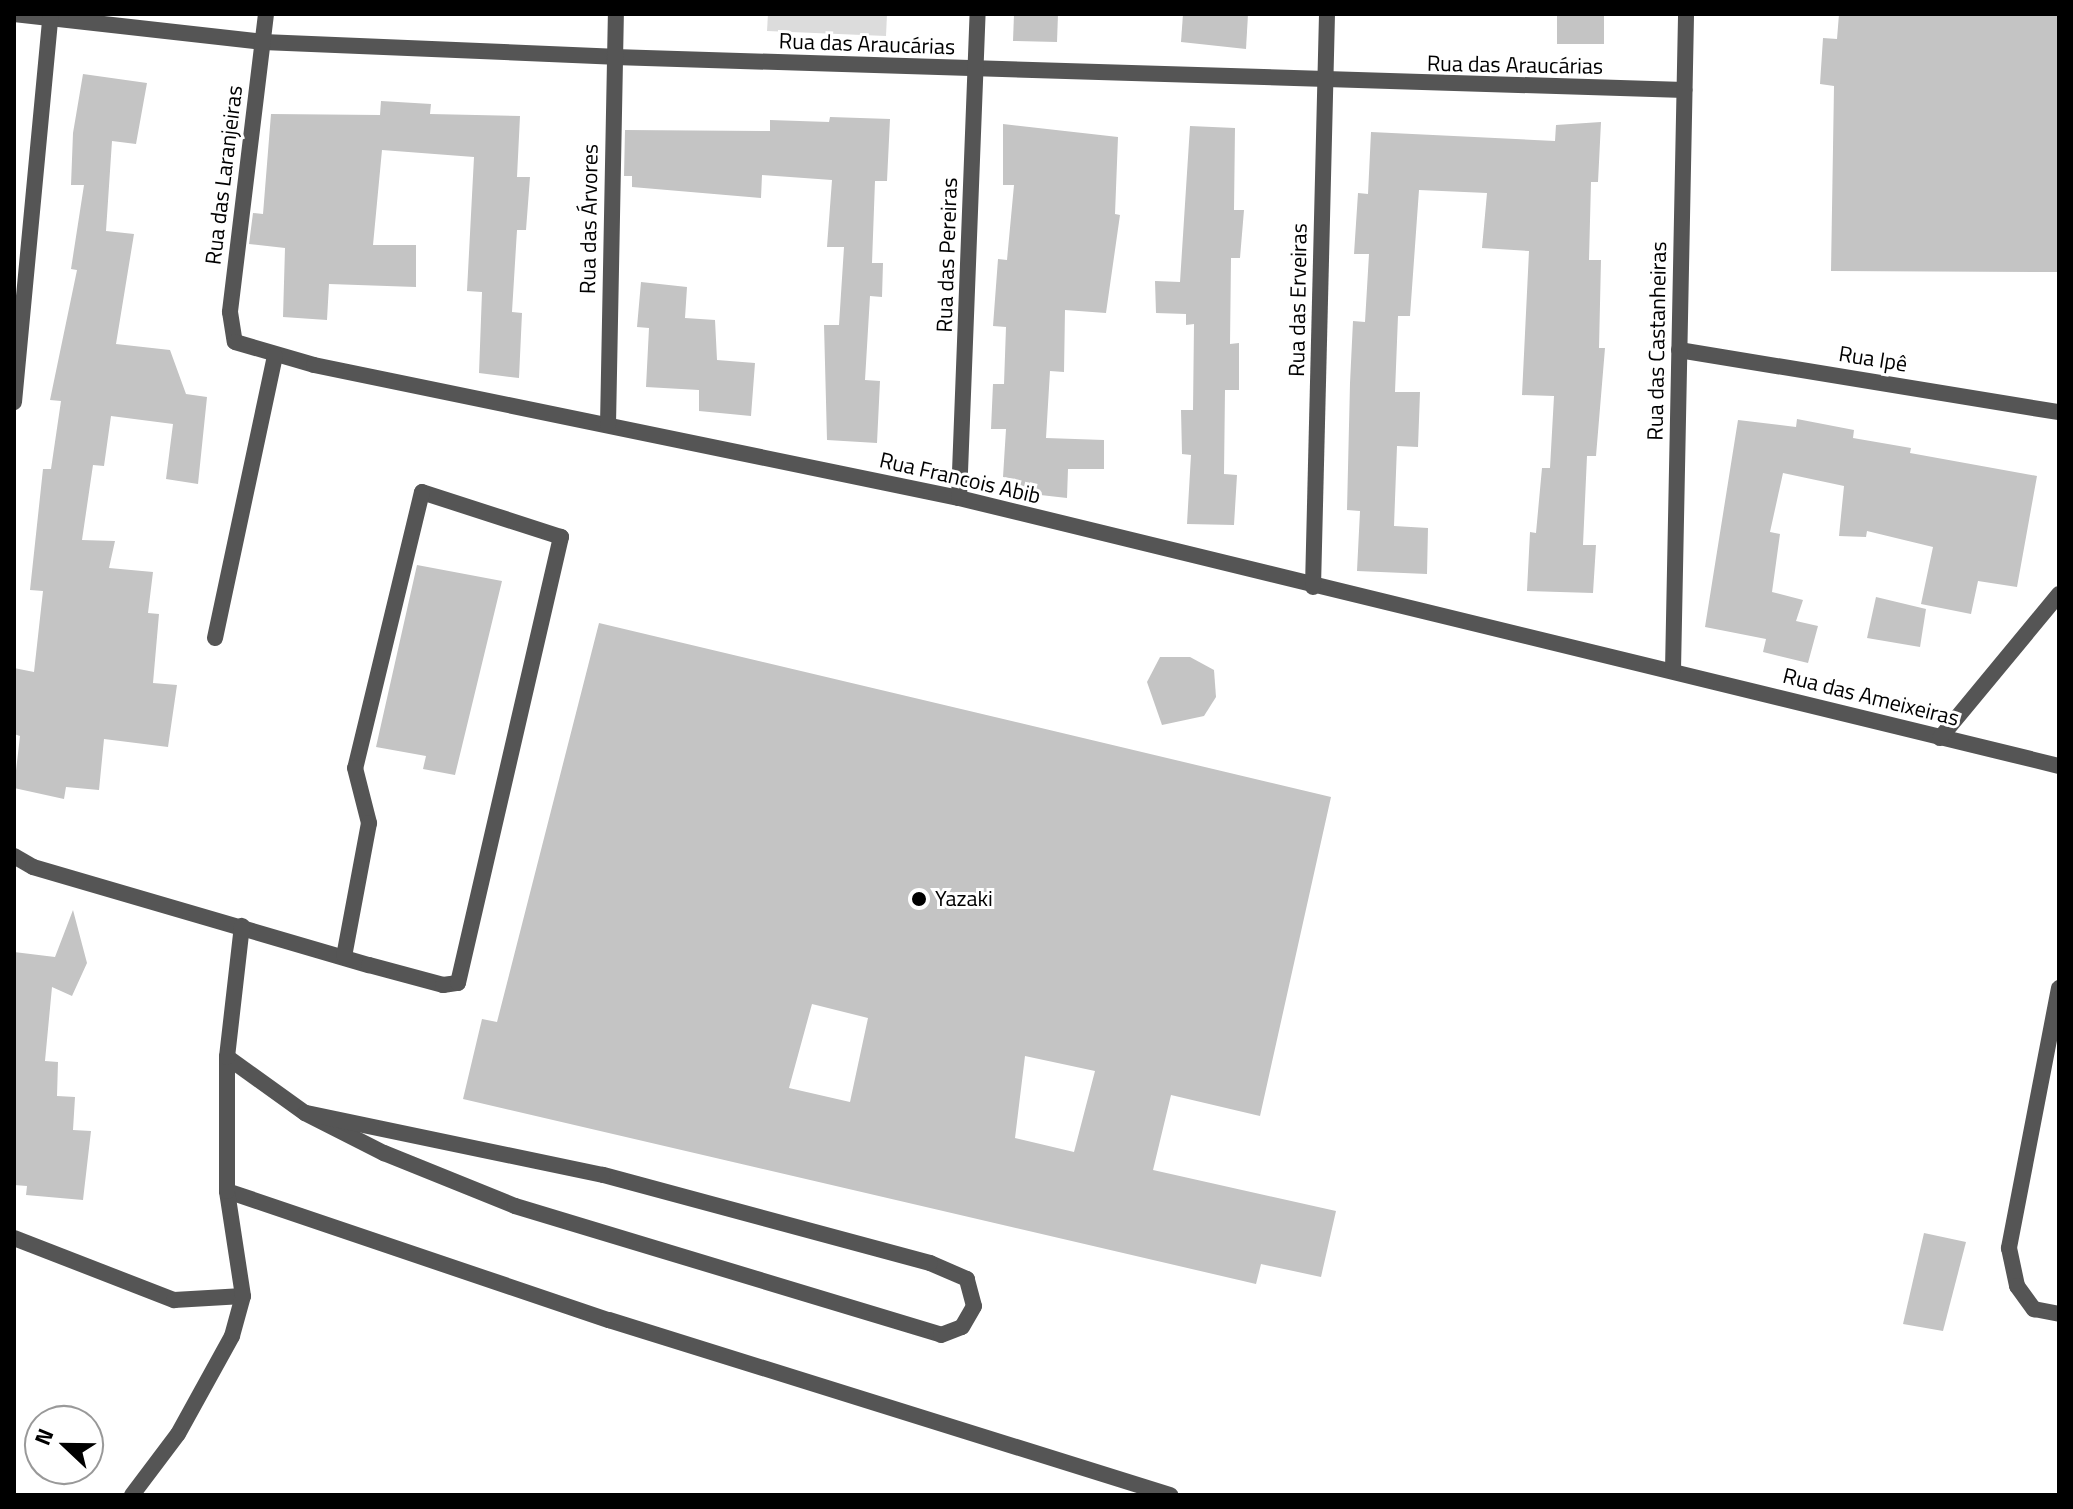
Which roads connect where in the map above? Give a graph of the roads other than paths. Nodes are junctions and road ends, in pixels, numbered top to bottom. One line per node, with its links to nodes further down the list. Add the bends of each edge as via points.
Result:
1 (14, 14): 7 (street, Rua das Araucárias)
2 (266, 14): 8 (street, Rua das Laranjeiras)
3 (616, 14): 9 (street, Rua das Árvores)
4 (978, 14): 10 (street, Rua das Pereiras)
5 (1327, 14): 11 (street, Rua das Erveiras)
6 (1686, 14): 12 (street, Rua das Castanheiras)
7 (51, 16): 8 (street, Rua das Araucárias); 14 (street)
8 (263, 42): 9 (street, Rua das Araucárias); 13 (street, Rua das Laranjeiras, via 230,312)
9 (614, 57): 10 (street, Rua das Araucárias); 19 (street, Rua das Árvores)
10 (977, 70): 11 (street, Rua das Araucárias); 20 (street, Rua das Pereiras)
11 (1326, 83): 12 (street, Rua das Araucárias); 21 (street, Rua das Erveiras)
12 (1684, 90): 15 (street, Rua das Castanheiras)
13 (235, 342): 16 (street, Rua Francois Abib)
14 (16, 348): 17 (street)
15 (1679, 350): 18 (street, Rua Ipê); 24 (street, Rua das Castanheiras)
16 (275, 356): 19 (street, Rua Francois Abib); 23 (street)
17 (14, 402)
18 (2059, 412)
19 (608, 425): 20 (street, Rua Francois Abib)
20 (959, 498): 21 (street, Rua Francois Abib)
21 (1313, 587): 24 (street, Rua Francois Abib)
22 (2059, 594): 25 (street)
23 (215, 638)
24 (1673, 670): 25 (street, Rua das Ameixeiras)
25 (1940, 738): 26 (street, Rua das Ameixeiras)
26 (2059, 766)
27 (14, 856): 28 (street)
28 (33, 867): 29 (street); 30 (street)
29 (14, 870)
30 (242, 926): 31 (street); 33 (street)
31 (344, 956): 31 (street, via 369,823 355,768 422,492 561,537 458,983 443,985)
32 (2059, 988): 38 (street, via 2009,1248 2017,1286 2034,1309)
33 (227, 1057): 34 (street); 35 (street)
34 (305, 1113): 34 (street, via 603,1175 930,1263 967,1279 974,1306 962,1327 941,1335 515,1206 384,1153)
35 (227, 1191): 37 (street); 40 (street, via 609,1320)
36 (14, 1238): 37 (street, via 174,1300)
37 (243, 1296): 39 (street, via 232,1336 178,1434)
38 (2059, 1314)
39 (132, 1495)
40 (1170, 1495)

